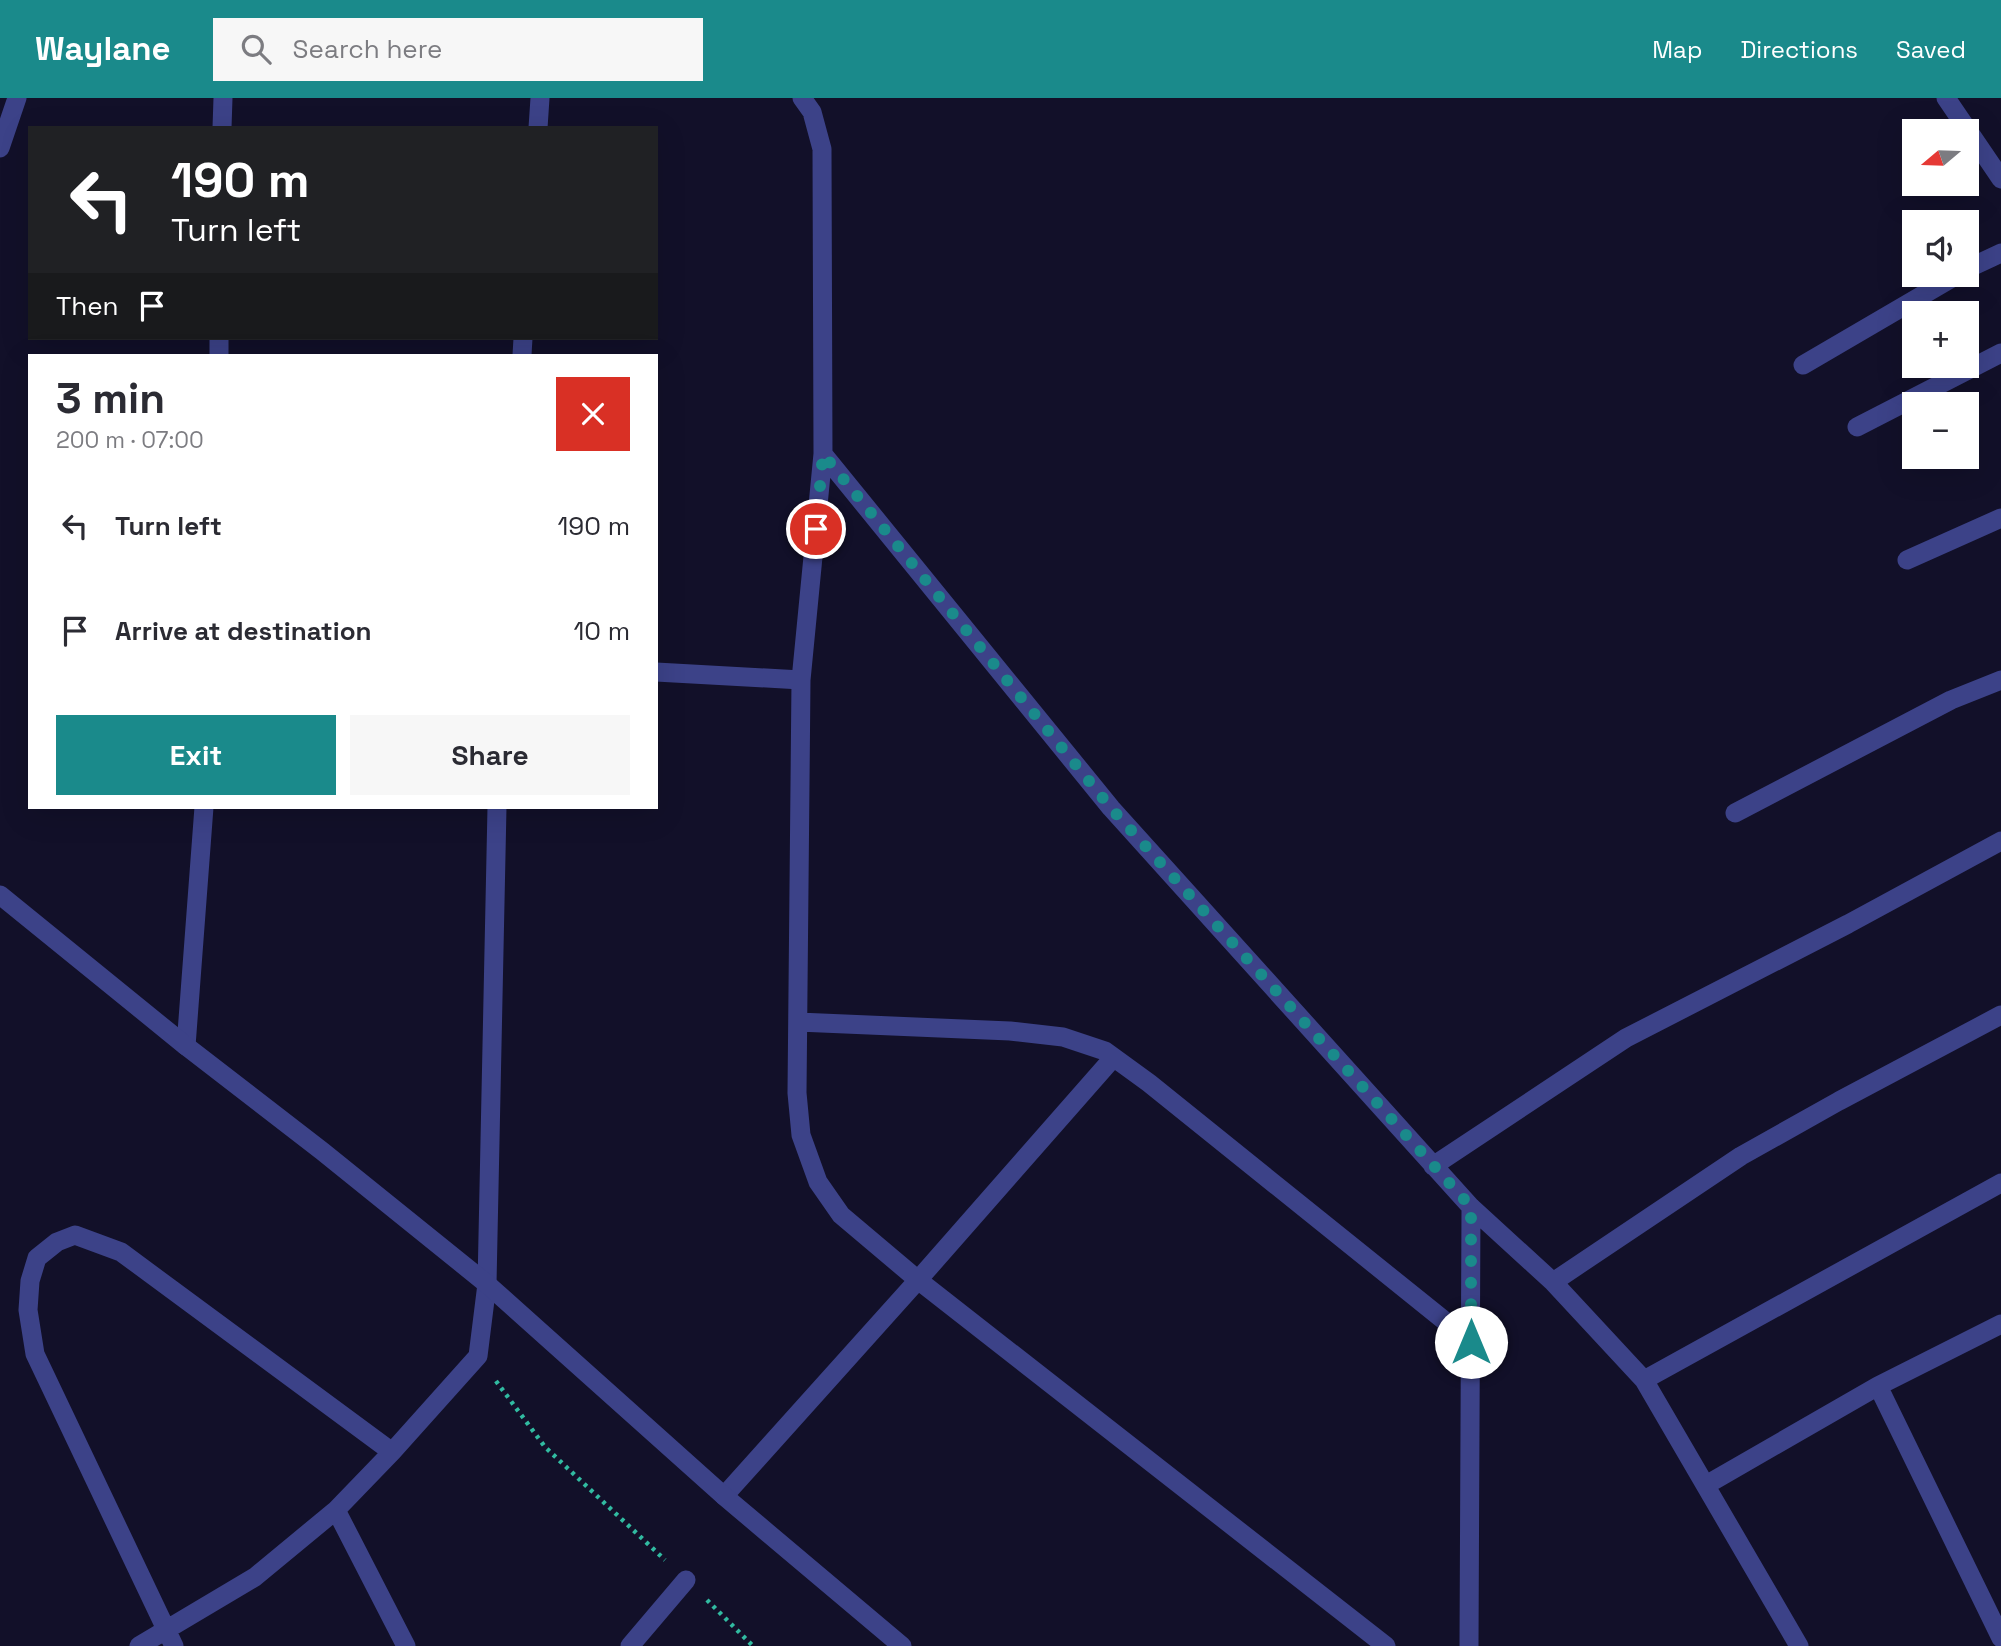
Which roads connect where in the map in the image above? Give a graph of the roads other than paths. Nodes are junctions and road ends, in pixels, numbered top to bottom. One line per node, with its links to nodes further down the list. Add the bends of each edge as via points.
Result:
1 (17, 98): 8 (street)
2 (222, 98): 6 (street)
3 (540, 98): 7 (street)
4 (802, 98): 16 (street, via 812,112 822,149)
5 (1946, 98): 9 (street)
6 (222, 126)
7 (538, 126)
8 (0, 148)
9 (2001, 179)
10 (2001, 253): 11 (street)
11 (1979, 263)
12 (1936, 287): 14 (street)
13 (2001, 353): 15 (street)
14 (1803, 365)
15 (1857, 427)
16 (823, 454): 20 (street); 31 (street, via 1111,808)
17 (2001, 518): 18 (street)
18 (1907, 560)
19 (658, 672): 20 (street)
20 (801, 680): 28 (street)
21 (2001, 680): 24 (street, via 1951,700)
22 (204, 809): 29 (street)
23 (497, 809): 36 (street)
24 (1735, 813)
25 (2001, 841): 31 (street, via 1626,1038)
26 (0, 895): 29 (street)
27 (2001, 1015): 35 (street, via 1741,1156)
28 (798, 1022): 30 (street, via 1063,1037); 34 (street, via 796,1093 801,1135 818,1182 841,1215)
29 (186, 1046): 36 (street)
30 (1113, 1058): 34 (street); 38 (street)
31 (1433, 1166): 33 (street)
32 (2001, 1183): 39 (street)
33 (1471, 1207): 35 (street); 38 (street)
34 (918, 1280): 43 (street); 52 (street)
35 (1553, 1282): 39 (street)
36 (487, 1284): 41 (street, via 478,1356); 43 (street)
37 (2001, 1324): 40 (street)
38 (1471, 1342): 53 (street)
39 (1644, 1380): 42 (street)
40 (1878, 1386): 42 (street); 47 (street)
41 (392, 1452): 44 (street); 46 (street, via 121,1252 75,1236 57,1242 37,1258 28,1310 35,1354)
42 (1706, 1485): 54 (street)
43 (724, 1496): 51 (street)
44 (336, 1510): 46 (street, via 255,1577); 49 (street)
45 (686, 1580): 50 (street)
46 (170, 1638): 48 (street)
47 (2001, 1638)
48 (139, 1646)
49 (406, 1646)
50 (630, 1646)
51 (902, 1646)
52 (1386, 1646)
53 (1469, 1646)
54 (1799, 1646)

